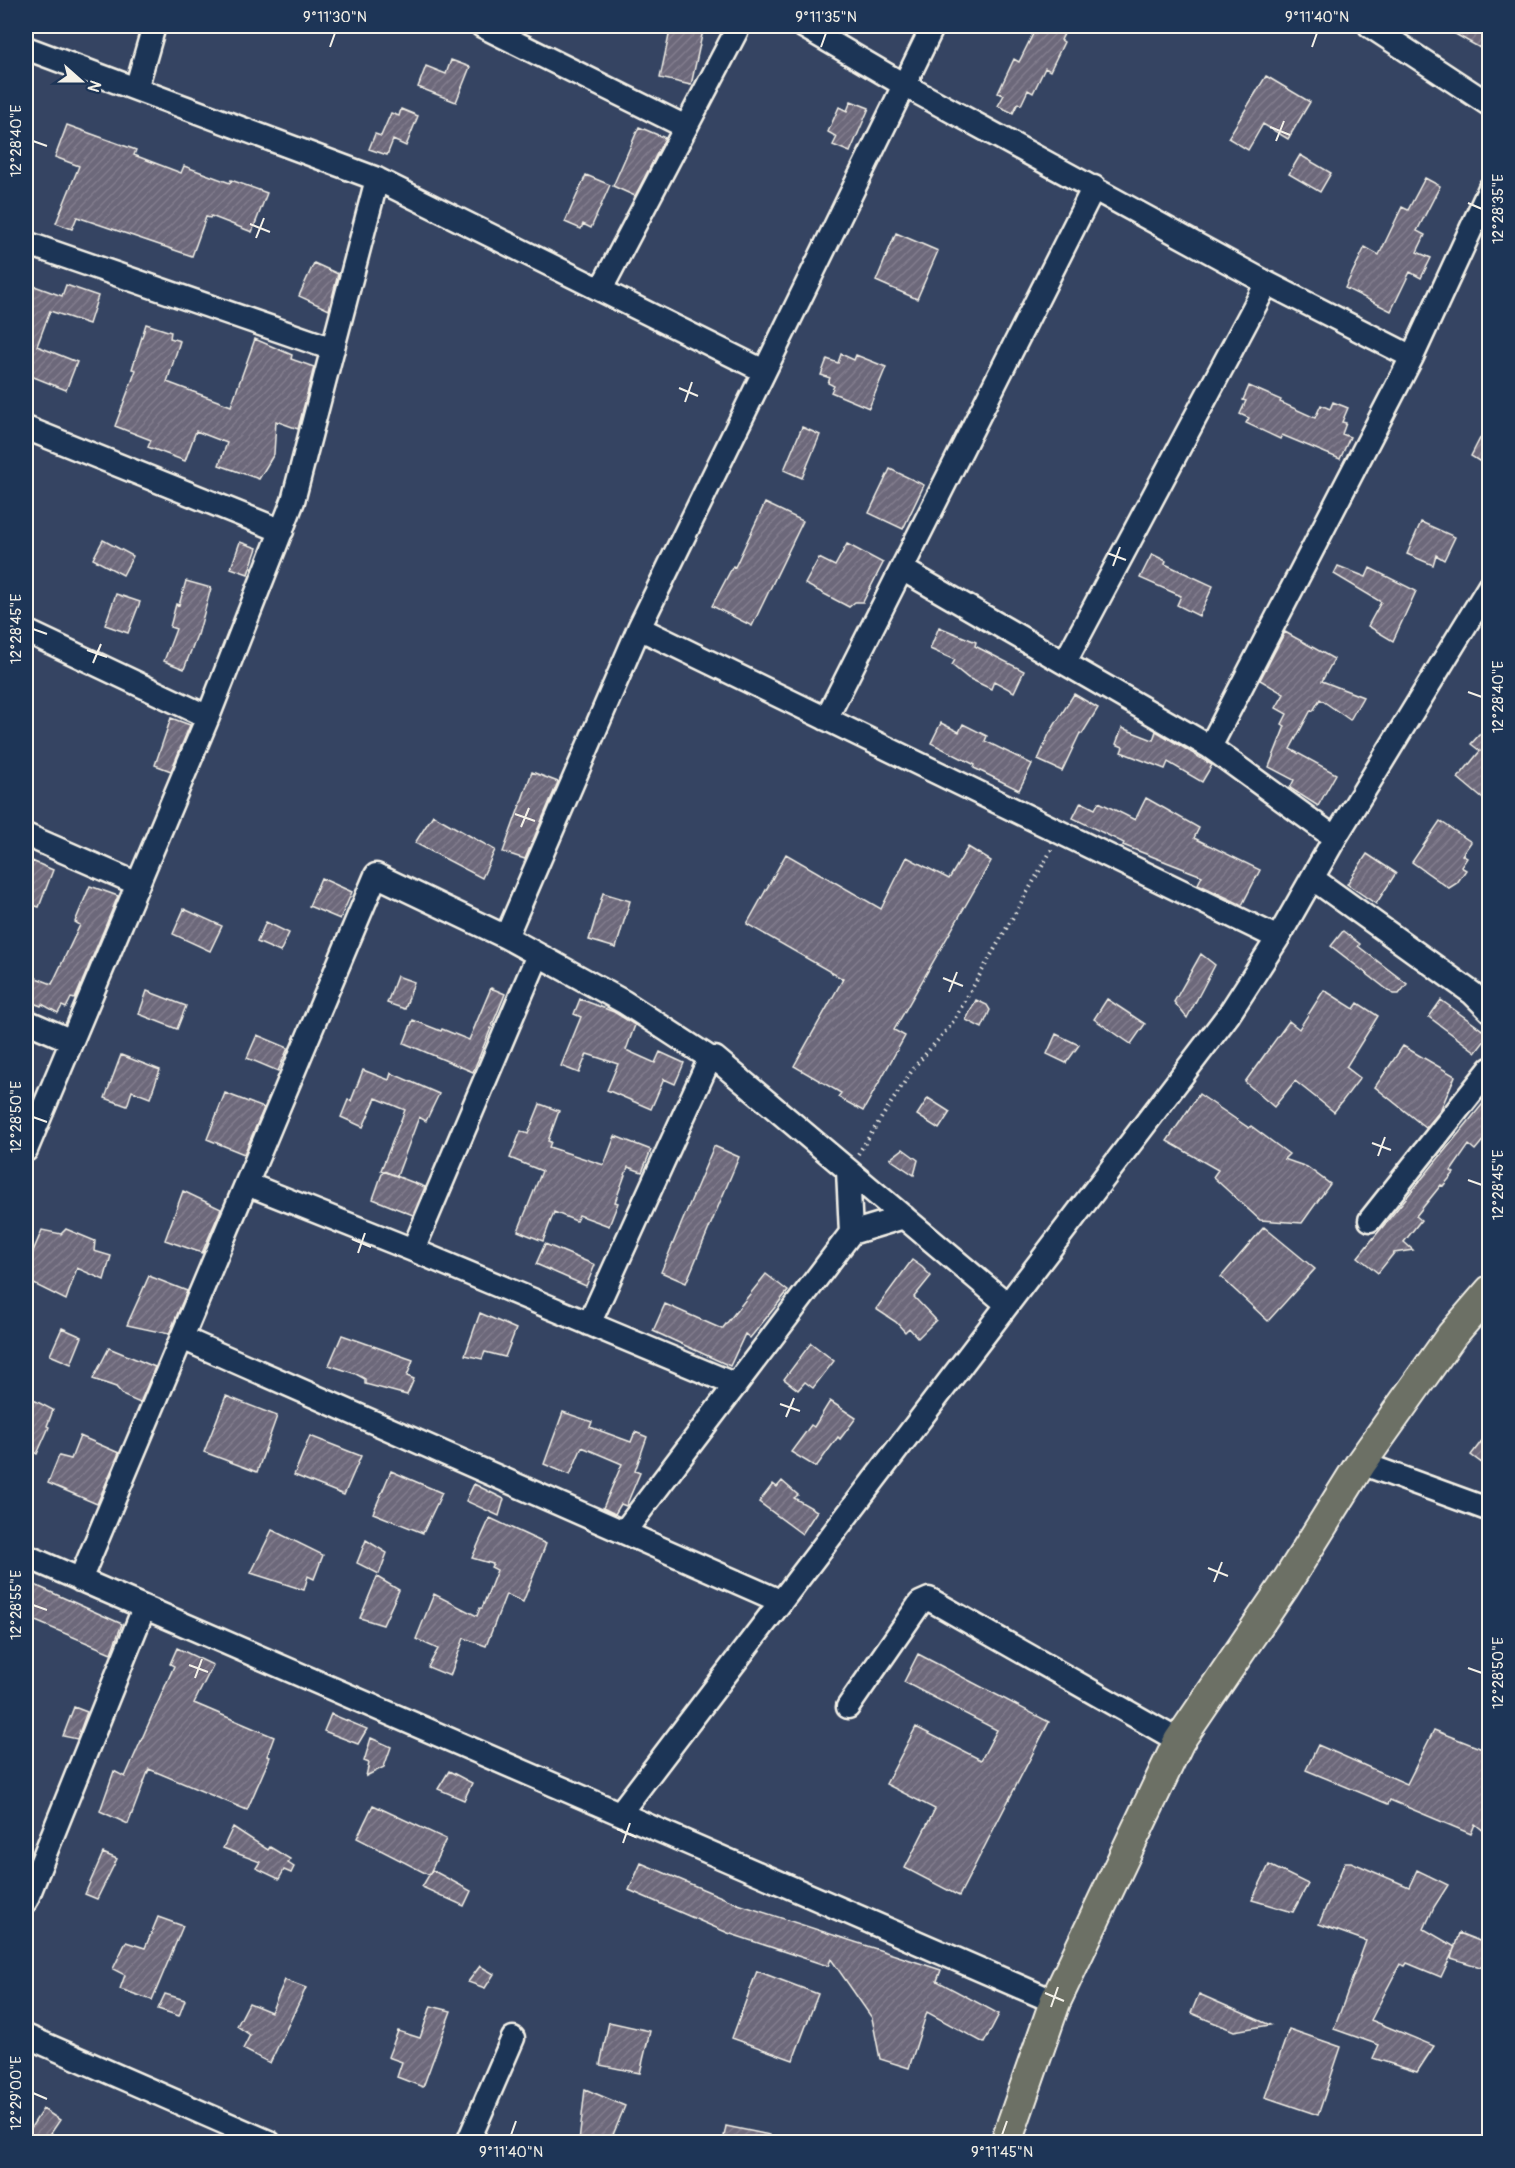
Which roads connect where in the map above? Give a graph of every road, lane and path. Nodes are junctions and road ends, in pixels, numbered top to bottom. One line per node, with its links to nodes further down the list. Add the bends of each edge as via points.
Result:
1 (154, 26): 9 (street)
2 (482, 26): 11 (street)
3 (739, 26): 11 (street)
4 (803, 26): 8 (street)
5 (933, 26): 8 (street)
6 (1370, 26): 10 (street)
7 (26, 48): 9 (street)
8 (904, 85): 13 (street); 20 (street)
9 (136, 89): 12 (street)
10 (1490, 105)
11 (686, 127): 17 (street)
12 (377, 179): 17 (street); 18 (street)
13 (1094, 187): 16 (street); 23 (street)
14 (1490, 188): 19 (street)
15 (26, 243): 18 (street)
16 (1267, 283): 19 (street); 27 (street)
17 (601, 289): 20 (street)
18 (333, 349): 22 (street)
19 (1412, 357): 30 (street)
20 (764, 371): 25 (street)
21 (27, 434): 22 (street)
22 (282, 531): 28 (street)
23 (902, 569): 27 (street); 29 (street)
24 (1490, 585): 33 (street)
25 (639, 628): 29 (street); 36 (street)
26 (26, 631): 28 (street)
27 (1065, 662): 30 (street)
28 (208, 717): 35 (street)
29 (826, 719): 31 (street)
30 (1210, 747): 33 (street)
31 (1061, 833): 37 (street); 45 (path, via 951,1025 915,1066)
32 (26, 835): 35 (street)
33 (1335, 838): 34 (street)
34 (1312, 878): 37 (street); 39 (street, via 1472,993)
35 (138, 884): 41 (street)
36 (506, 937): 38 (street); 46 (street, via 376,875)
37 (1278, 938): 52 (street, via 1229,1014)
38 (538, 955): 42 (street, via 624,1002); 50 (street)
39 (1490, 1011)
40 (26, 1021): 41 (street)
41 (72, 1041): 44 (street)
42 (710, 1058): 45 (street, via 715,1058); 53 (street)
43 (1490, 1069): 48 (street)
44 (26, 1150)
45 (848, 1170): 47 (street); 49 (street)
46 (247, 1184): 50 (street); 54 (street)
47 (904, 1217): 49 (street); 52 (street)
48 (1370, 1220)
49 (850, 1233): 55 (street)
50 (414, 1250): 53 (street)
51 (1490, 1291): 56 (main road, via 1452,1335)
52 (1007, 1304): 61 (street)
53 (589, 1324): 55 (street)
54 (182, 1338): 58 (street); 60 (street)
55 (736, 1385): 58 (street)
56 (1361, 1463): 57 (street); 64 (main road, via 1283,1588)
57 (1490, 1510)
58 (624, 1532): 61 (street)
59 (26, 1556): 60 (street)
60 (80, 1580): 62 (street)
61 (780, 1601): 65 (street)
62 (144, 1608): 65 (street); 66 (street)
63 (848, 1707): 64 (street, via 920,1603 929,1599)
64 (1179, 1741): 67 (main road)
65 (620, 1813): 67 (street)
66 (26, 1901)
67 (1055, 2002): 72 (main road)
68 (26, 2036): 70 (street)
69 (513, 2038): 71 (street)
70 (269, 2142)
71 (468, 2142)
72 (1006, 2142)

